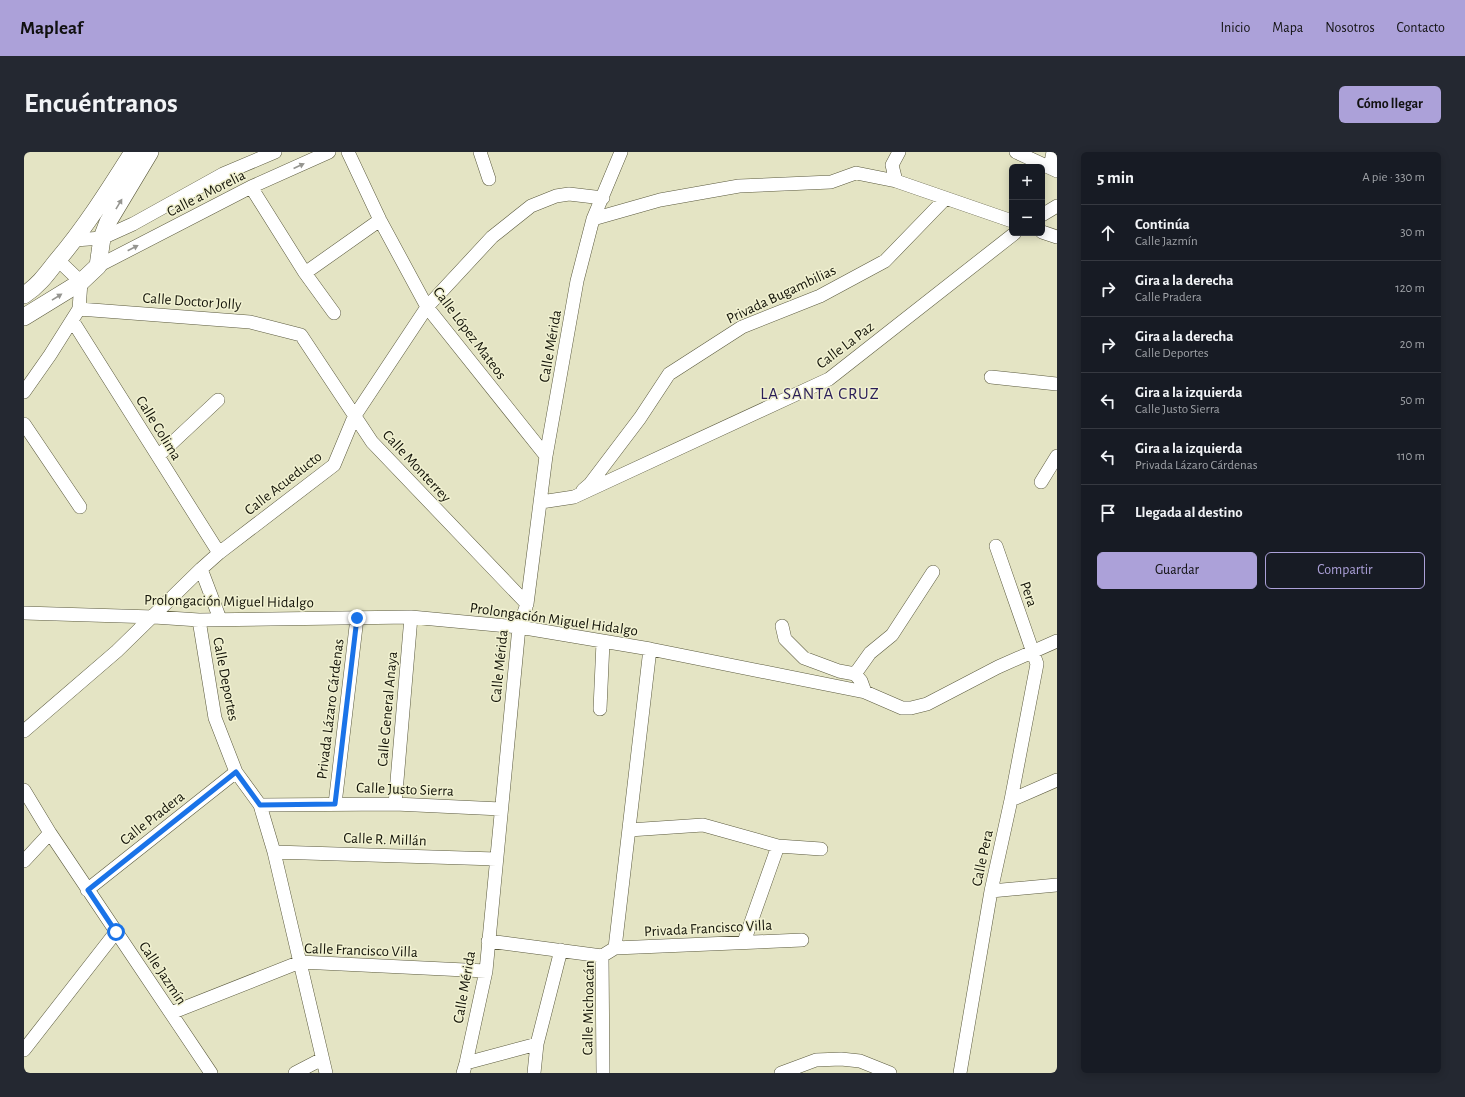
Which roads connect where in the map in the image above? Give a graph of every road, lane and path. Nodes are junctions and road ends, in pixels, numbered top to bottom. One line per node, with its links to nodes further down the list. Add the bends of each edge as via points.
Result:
1 (329, 152): 11 (street, Calle a Morelia, one-way to 1)
2 (348, 152): 20 (street, Calle López Mateos)
3 (480, 152): 12 (street)
4 (621, 152): 15 (street, Calle Mérida)
5 (900, 152): 13 (street, via 892,165)
6 (1016, 152): 10 (street)
7 (1053, 152): 10 (street)
8 (137, 153): 25 (main road, one-way to 8); 26 (main road)
9 (273, 153): 11 (street); 25 (street, Calle a Morelia, via 223,174 133,224)
10 (1054, 169)
11 (280, 175): 14 (street, Calle a Morelia)
12 (489, 179)
13 (896, 181): 16 (street); 19 (street, via 856,173 831,182 739,186 660,200)
14 (251, 187): 28 (street, Calle a Morelia, one-way to 14); 29 (street)
15 (603, 198): 19 (street, Calle Mérida); 32 (street, Calle Acueducto, via 569,194 556,196 531,206 492,238)
16 (945, 198): 21 (street); 47 (street, Privada Bugambilias, via 886,261 820,296 742,327 669,374 640,418 590,484)
17 (1057, 206): 18 (street)
18 (1045, 213)
19 (593, 219): 44 (street, Calle Mérida, via 577,281)
20 (380, 220): 29 (street); 32 (street, Calle López Mateos)
21 (1009, 220)
22 (1045, 233): 24 (street)
23 (1011, 236): 47 (street, Calle La Paz, via 830,379)
24 (1057, 237)
25 (102, 238): 26 (street, Calle a Morelia); 28 (main road)
26 (74, 240): 27 (main road)
27 (58, 260): 30 (street); 31 (main road)
28 (98, 266): 30 (main road)
29 (305, 273): 33 (street)
30 (81, 282): 34 (street); 35 (main road, one-way to 30)
31 (28, 290)
32 (427, 307): 41 (street, Calle Acueducto); 44 (street, Calle López Mateos)
33 (334, 313)
34 (76, 314): 36 (street, Calle Doctor Jolly, via 250,322); 39 (street); 43 (street, Calle Colima)
35 (24, 317)
36 (301, 335): 41 (street, Calle Monterrey)
37 (991, 377): 38 (street)
38 (1057, 384)
39 (24, 392)
40 (218, 400): 43 (street)
41 (354, 417): 51 (street, Calle Acueducto, via 334,465); 54 (street, Calle Monterrey, via 372,442)
42 (24, 424): 49 (street)
43 (158, 456): 51 (street, Calle Colima)
44 (546, 456): 48 (street, Calle Mérida)
45 (1057, 456): 46 (street)
46 (1041, 482)
47 (574, 497): 48 (street, Calle La Paz)
48 (541, 502): 54 (street, Calle Mérida)
49 (80, 507)
50 (996, 546): 66 (street, Pera)
51 (219, 553): 52 (street, Calle Acueducto)
52 (201, 569): 56 (street, Calle Acueducto); 59 (street)
53 (933, 572): 67 (street, via 892,635 870,652)
54 (527, 604): 62 (street, Calle Mérida)
55 (24, 613): 56 (street, Prolongación Miguel Hidalgo)
56 (154, 616): 60 (street, Prolongación Miguel Hidalgo); 70 (street, Calle Acueducto)
57 (412, 617): 58 (street, Prolongación Miguel Hidalgo); 62 (street, Prolongación Miguel Hidalgo); 76 (street, Calle General Anaya)
58 (357, 618): 59 (street, Prolongación Miguel Hidalgo); 75 (street, Privada Lázaro Cárdenas)
59 (220, 619): 60 (street, Prolongación Miguel Hidalgo)
60 (199, 620): 71 (street, Calle Deportes, via 215,718)
61 (782, 626): 67 (street, via 785,640 804,658)
62 (519, 627): 64 (street, Prolongación Miguel Hidalgo); 78 (street, Calle Mérida)
63 (1057, 641): 66 (street, Prolongación Miguel Hidalgo)
64 (603, 642): 65 (street, Prolongación Miguel Hidalgo); 69 (street)
65 (650, 649): 68 (street, Prolongación Miguel Hidalgo); 79 (street, Calle Michoacán)
66 (1032, 652): 68 (street, Prolongación Miguel Hidalgo, via 927,704 911,708 902,708); 74 (street, Calle Pera, via 1037,664)
67 (854, 674): 68 (street, via 861,681)
68 (865, 692)
69 (600, 709)
70 (24, 731)
71 (236, 772): 77 (street, Calle Deportes); 87 (street, Calle Pradera)
72 (1057, 780): 74 (street)
73 (24, 790): 80 (street, Calle Jazmín)
74 (1010, 800): 88 (street, Calle Pera)
75 (335, 804): 76 (street, Calle Justo Sierra); 77 (street, Calle Justo Sierra)
76 (395, 804): 78 (street, Calle Justo Sierra)
77 (260, 805): 83 (street, Calle Deportes)
78 (501, 809): 84 (street, Calle Mérida)
79 (629, 830): 81 (street, via 702,824); 93 (street, Calle Michoacán)
80 (50, 833): 85 (street); 87 (street, Calle Jazmín)
81 (778, 846): 82 (street); 92 (street)
82 (821, 849)
83 (274, 852): 84 (street, Calle R. Millán); 96 (street, Calle Deportes)
84 (496, 859): 91 (street, Calle Mérida)
85 (24, 861)
86 (1057, 885): 88 (street)
87 (88, 890): 89 (street, Calle Jazmín)
88 (991, 892): 110 (street, Calle Pera)
89 (116, 932): 98 (street, Calle Jazmín); 100 (street)
90 (802, 940): 92 (street, Privada Francisco Villa)
91 (488, 941): 94 (street); 97 (street, Calle Mérida)
92 (744, 942): 93 (street, Privada Francisco Villa)
93 (615, 948): 95 (street, Calle Michoacán)
94 (562, 950): 95 (street); 99 (street)
95 (602, 956): 107 (street, Calle Michoacán)
96 (300, 962): 97 (street, Calle Francisco Villa); 98 (street, Calle Francisco Villa); 101 (street, Calle Deportes)
97 (486, 970): 102 (street, Calle Mérida)
98 (171, 1013): 103 (street, Calle Jazmín)
99 (537, 1044): 102 (street); 106 (street)
100 (24, 1050)
101 (322, 1059): 104 (street); 105 (street, Calle Deportes)
102 (464, 1068)
103 (211, 1073)
104 (295, 1073)
105 (326, 1073)
106 (534, 1073)
107 (603, 1073)
108 (781, 1073): 109 (street, via 816,1060 841,1059 860,1061)
109 (890, 1073)
110 (960, 1073)

